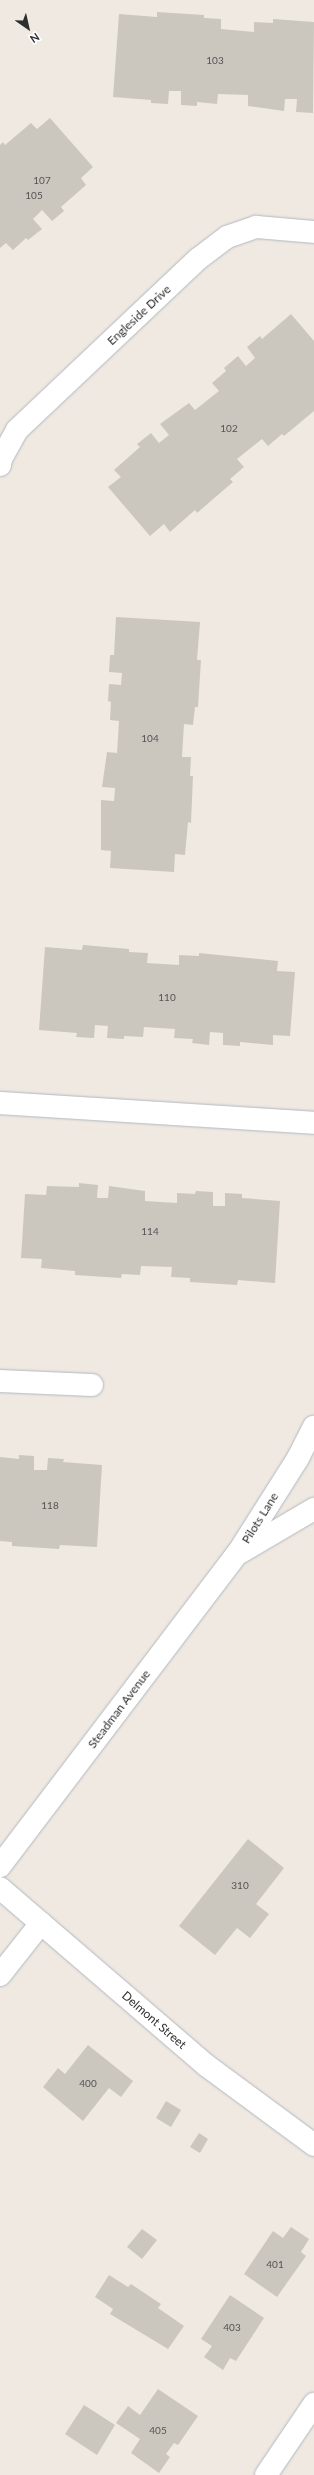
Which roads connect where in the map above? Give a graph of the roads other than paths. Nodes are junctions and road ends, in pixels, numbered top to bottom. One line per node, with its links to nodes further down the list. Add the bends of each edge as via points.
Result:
1 (314, 232): 2 (street, Engleside Drive, via 256,227 227,237 198,259 17,430)
2 (0, 465)
3 (0, 1103): 4 (street)
4 (314, 1123)
5 (0, 1382): 6 (street)
6 (92, 1385)
7 (314, 1427): 9 (street, Pilots Lane, via 298,1458)
8 (314, 1508): 9 (street, Pilots Lane)
9 (238, 1553): 10 (street, Steadman Avenue)
10 (0, 1866)
11 (0, 1888): 12 (street, Delmont Street)
12 (41, 1923): 13 (street); 14 (street, Delmont Street, via 207,2066)
13 (0, 1975)
14 (314, 2145)
15 (314, 2404): 16 (street)
16 (266, 2475)

